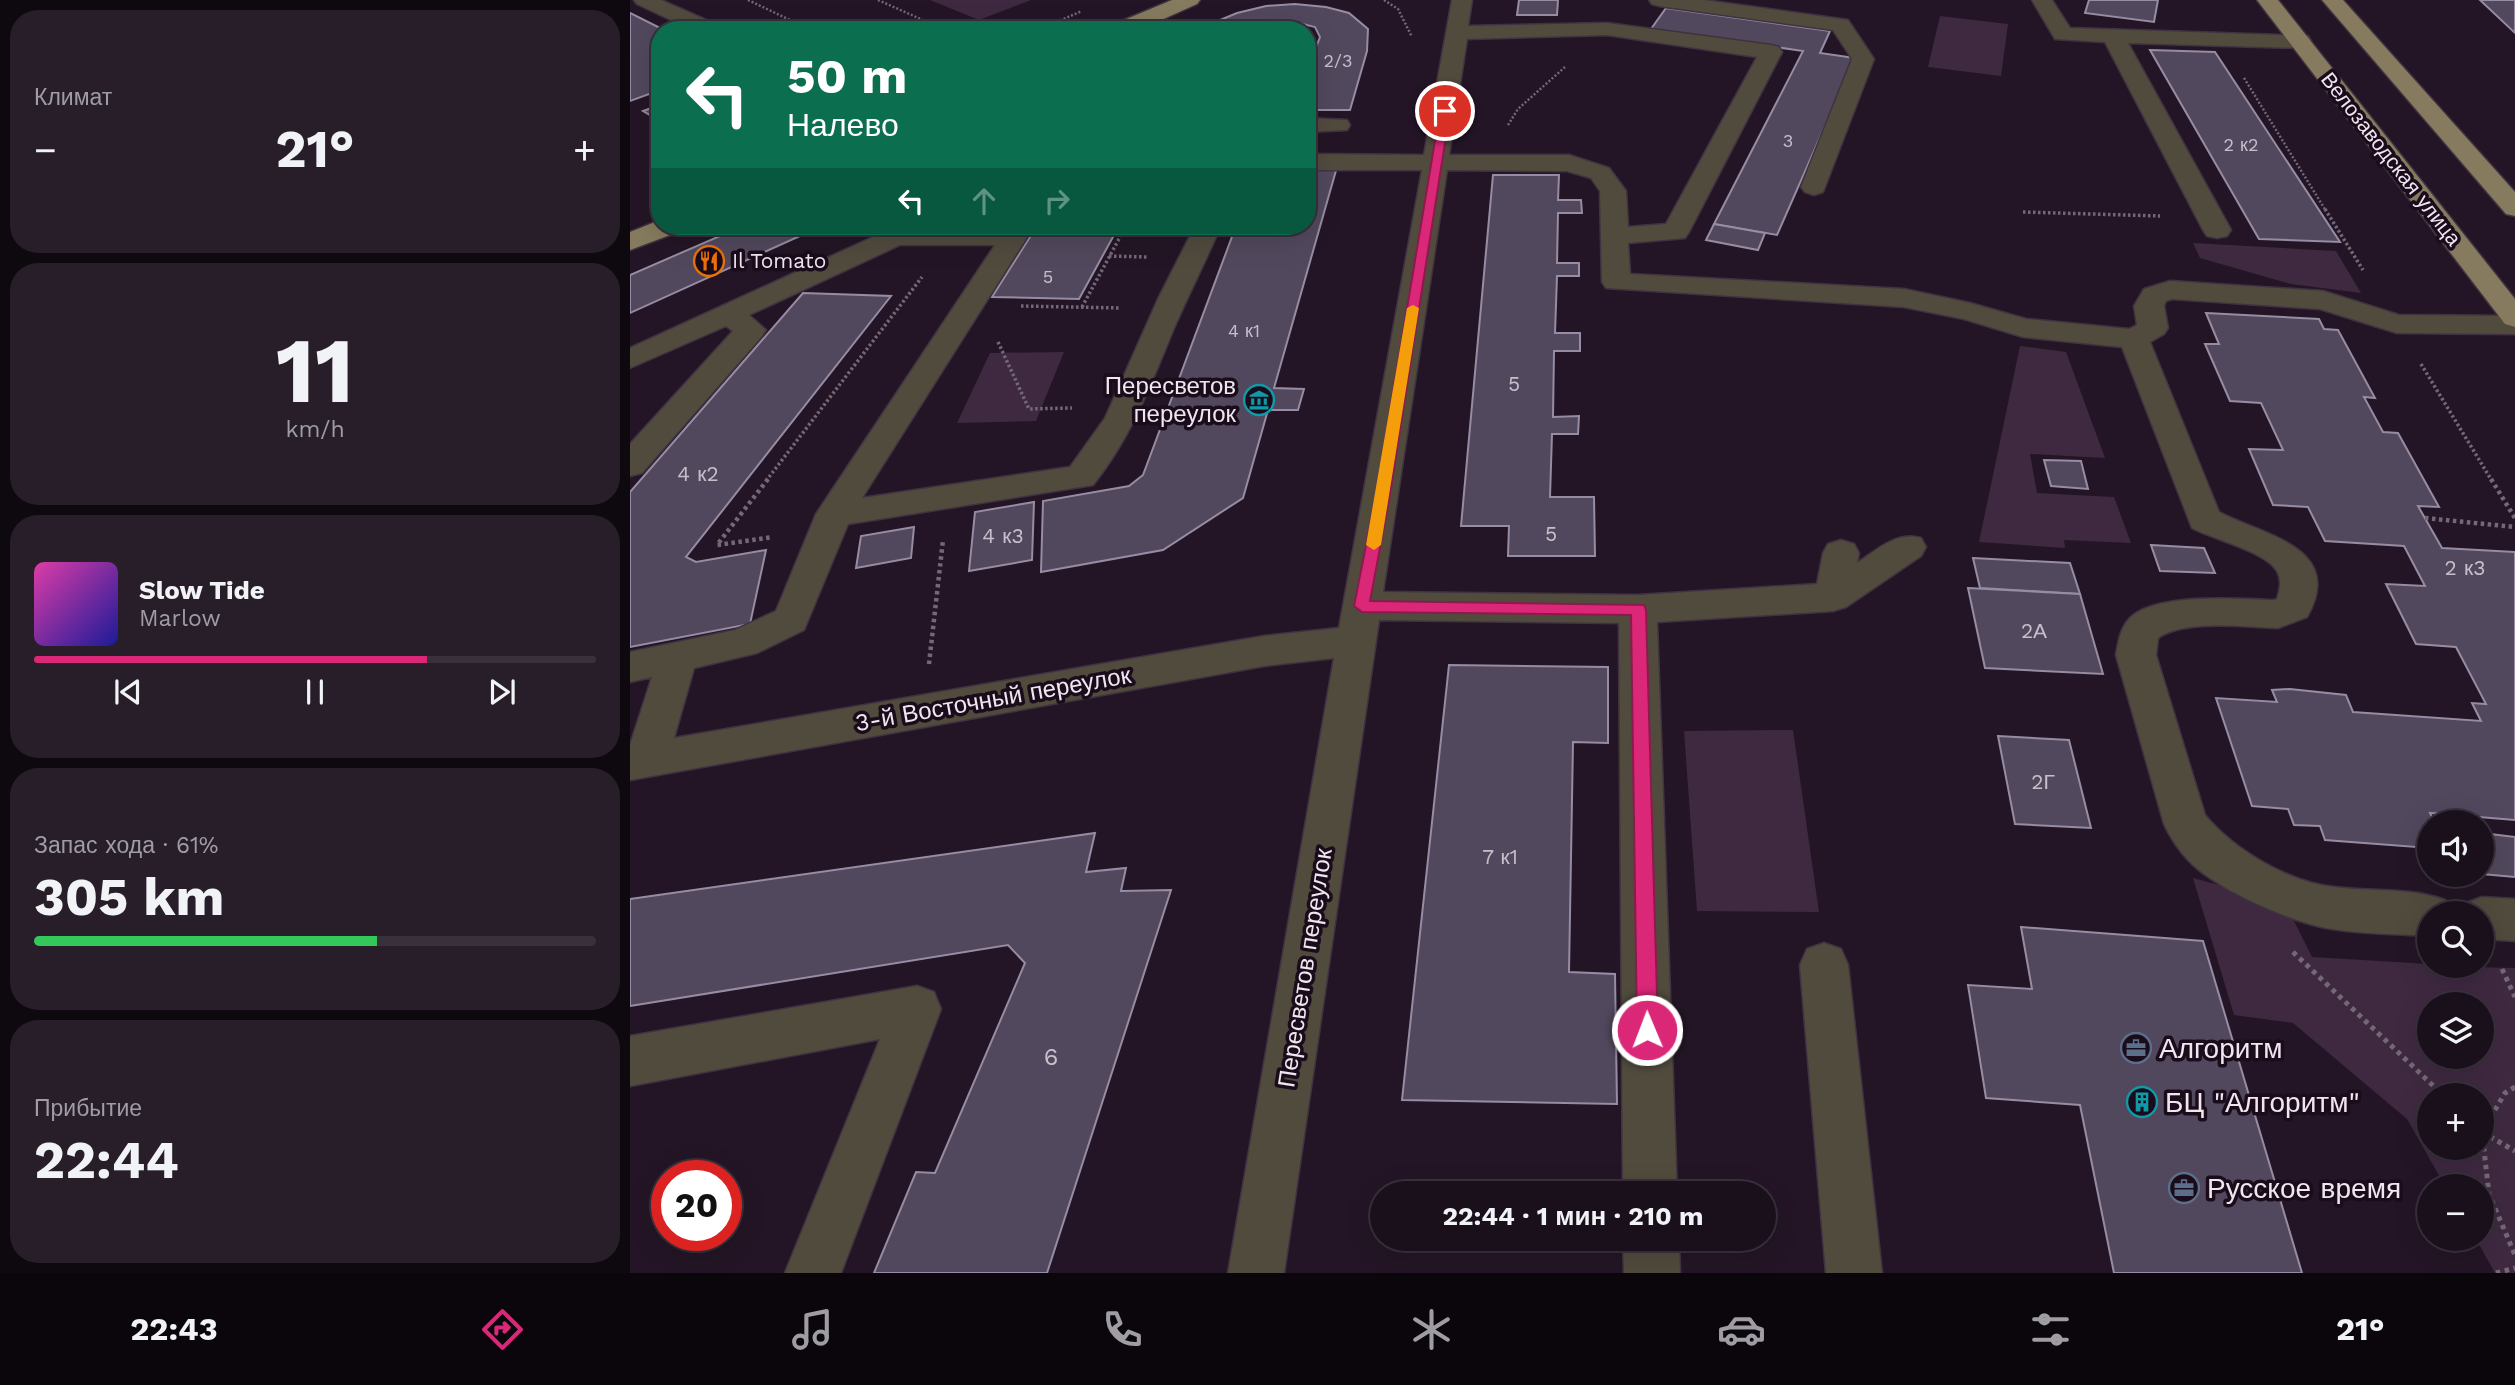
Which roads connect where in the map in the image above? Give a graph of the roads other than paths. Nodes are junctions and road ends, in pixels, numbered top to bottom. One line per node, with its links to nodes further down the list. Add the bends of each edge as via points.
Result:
1 (644, 0): 8 (street)
2 (1190, 0): 9 (main road)
3 (1462, 0): 10 (street, Пересветов переулок)
4 (1659, 0): 17 (street, via 1840,25 1863,59)
5 (2042, 0): 11 (street, via 2063,34)
6 (2267, 0): 12 (main road, Велозаводская улица)
7 (2332, 0): 18 (main road)
8 (690, 21)
9 (1141, 21)
10 (1456, 33): 16 (street, Пересветов переулок); 24 (street, via 1607,29 1771,52 1675,232)
11 (2113, 36): 12 (street); 19 (street)
12 (2300, 41): 27 (main road, Велозаводская улица)
13 (1316, 125): 14 (street)
14 (1338, 125)
15 (1316, 162): 16 (street)
16 (1437, 163): 24 (street, via 1569,163 1600,173 1613,191); 37 (street, Пересветов переулок)
17 (1814, 187)
18 (2515, 208)
19 (2213, 224)
20 (651, 233): 25 (main road)
21 (978, 235): 26 (street, via 896,237)
22 (1015, 235): 32 (street, via 980,300)
23 (1204, 235): 32 (street, via 1126,408 1102,455 1081,477)
24 (1615, 236): 29 (street, via 1616,282 1904,298 2024,328)
25 (630, 242)
26 (727, 313): 30 (street); 31 (street, via 751,330)
27 (2515, 318)
28 (2515, 325): 29 (street, via 2397,324 2323,300 2170,290 2154,295 2148,306 2153,328)
29 (2134, 339): 41 (street, via 2204,519 2283,555 2294,568 2301,592 2294,607 2278,614 2173,615 2144,627 2138,638 2136,655 2186,824 2204,847 2265,887 2331,908)
30 (630, 359)
31 (630, 465)
32 (830, 522): 38 (street, via 791,620 743,643)
33 (1908, 547): 35 (street)
34 (1841, 553): 35 (street)
35 (1833, 597): 36 (street, 3-й Восточный переулок)
36 (1638, 610): 37 (street, 3-й Восточный переулок); 46 (street)
37 (1359, 624): 40 (street, 3-й Восточный переулок, via 1250,653); 49 (street, Пересветов переулок)
38 (678, 657): 39 (street); 40 (street)
39 (630, 667)
40 (638, 762)
41 (2417, 914)
42 (2494, 919): 43 (street)
43 (2515, 920)
44 (1824, 965): 51 (street)
45 (630, 1061): 48 (street, via 917,1009)
46 (1650, 1181)
47 (1651, 1251): 50 (street)
48 (813, 1273)
49 (1256, 1273)
50 (1652, 1273)
51 (1854, 1273)

